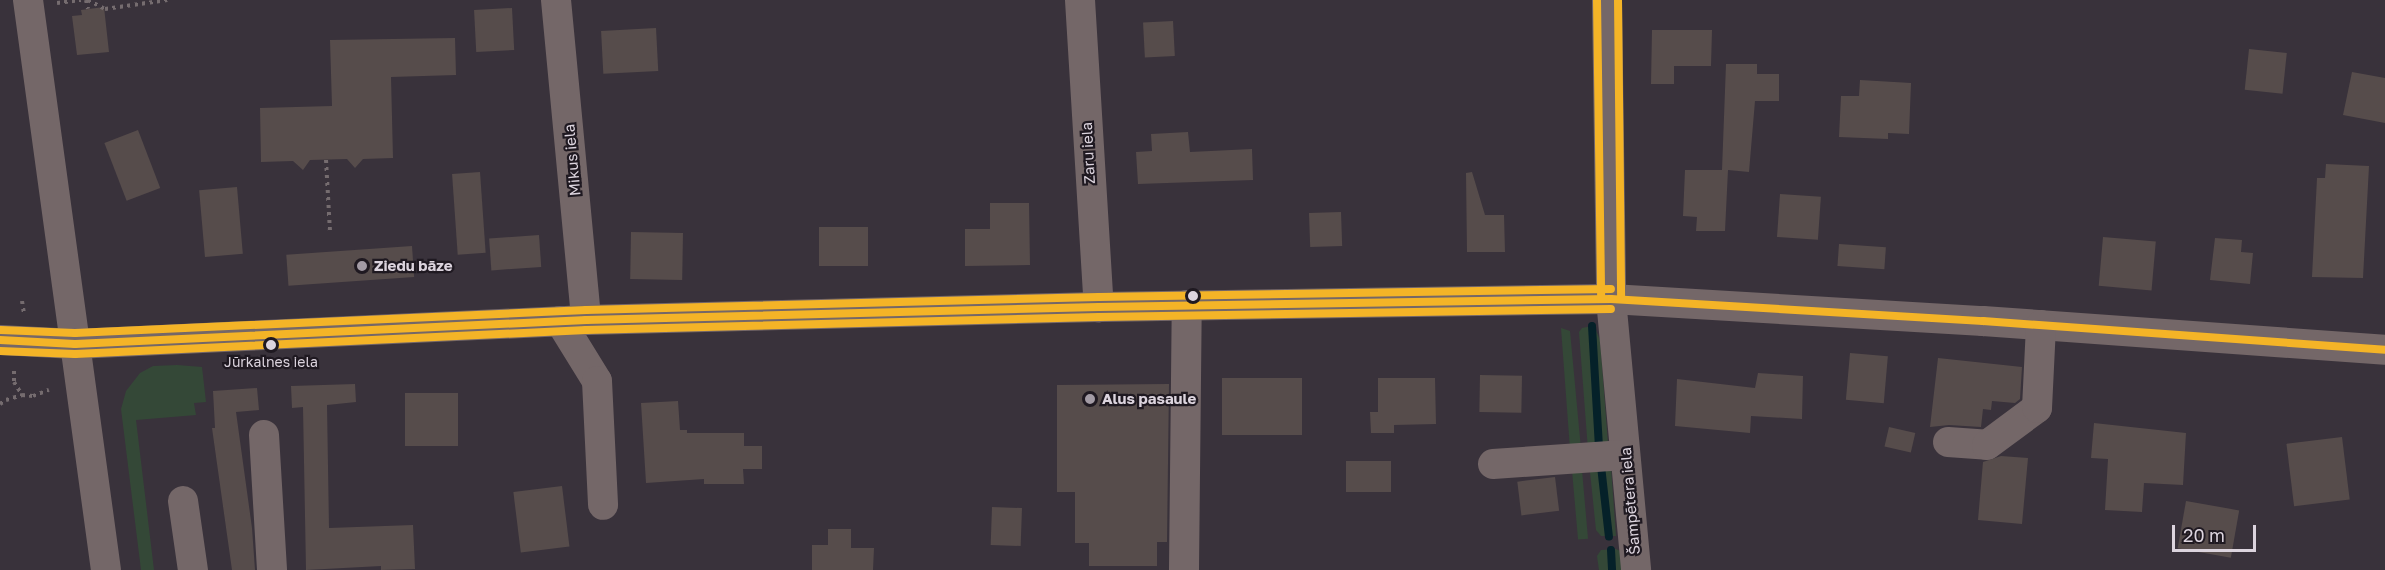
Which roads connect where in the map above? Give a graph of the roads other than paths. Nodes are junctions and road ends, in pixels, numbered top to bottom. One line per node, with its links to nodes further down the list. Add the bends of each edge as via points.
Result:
1 (556, 0): 8 (street, Mikus iela)
2 (1080, 0): 7 (street, Zaru iela)
3 (1607, 0): 5 (street, Šampētera iela)
4 (42, 2): 11 (street)
5 (1611, 299): 6 (street); 9 (street); 15 (street, Šampētera iela)
6 (1187, 305): 7 (street); 22 (street)
7 (1099, 307): 8 (street)
8 (573, 320): 11 (street); 18 (street, via 597,381)
9 (2041, 325): 12 (street); 14 (street, via 2037,408 1987,445)
10 (0, 340): 11 (street)
11 (75, 344): 19 (street)
12 (2385, 350)
13 (264, 435): 21 (street)
14 (1948, 442)
15 (1625, 455): 16 (street); 23 (street, Šampētera iela)
16 (1493, 464)
17 (183, 501): 20 (street)
18 (603, 505)
19 (106, 570)
20 (193, 570)
21 (273, 570)
22 (1184, 570)
23 (1636, 570)

